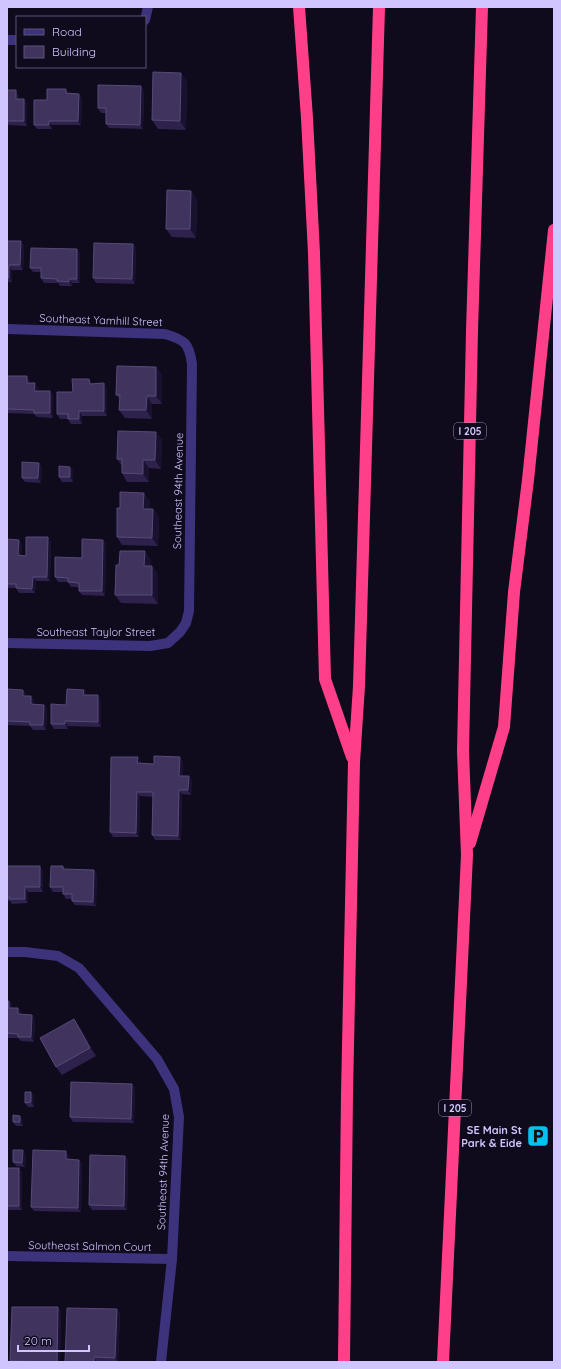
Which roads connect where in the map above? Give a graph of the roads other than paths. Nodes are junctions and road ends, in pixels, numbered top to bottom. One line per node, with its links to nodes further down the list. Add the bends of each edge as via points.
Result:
1 (299, 7): 9 (highway, via 308,118 314,253 325,679)
2 (379, 7): 9 (highway, via 359,686)
3 (482, 7): 10 (highway, I 205, via 463,751)
4 (554, 230): 10 (highway, via 514,592 504,727)
5 (7, 329): 6 (street, Southeast Yamhill Street, via 160,333 175,336)
6 (190, 348): 7 (street, Southeast 94th Avenue, via 192,364 189,611)
7 (180, 632): 8 (street, Southeast Taylor Street, via 168,643 150,646)
8 (7, 643)
9 (354, 762): 15 (highway)
10 (467, 854): 16 (highway, I 205)
11 (7, 952): 13 (street, Southeast 94th Avenue, via 58,956 79,968 157,1059 174,1089 179,1117)
12 (7, 1256): 13 (street, Southeast Salmon Court)
13 (172, 1259): 14 (street, Southeast 94th Avenue)
14 (161, 1362)
15 (344, 1362)
16 (443, 1362)

